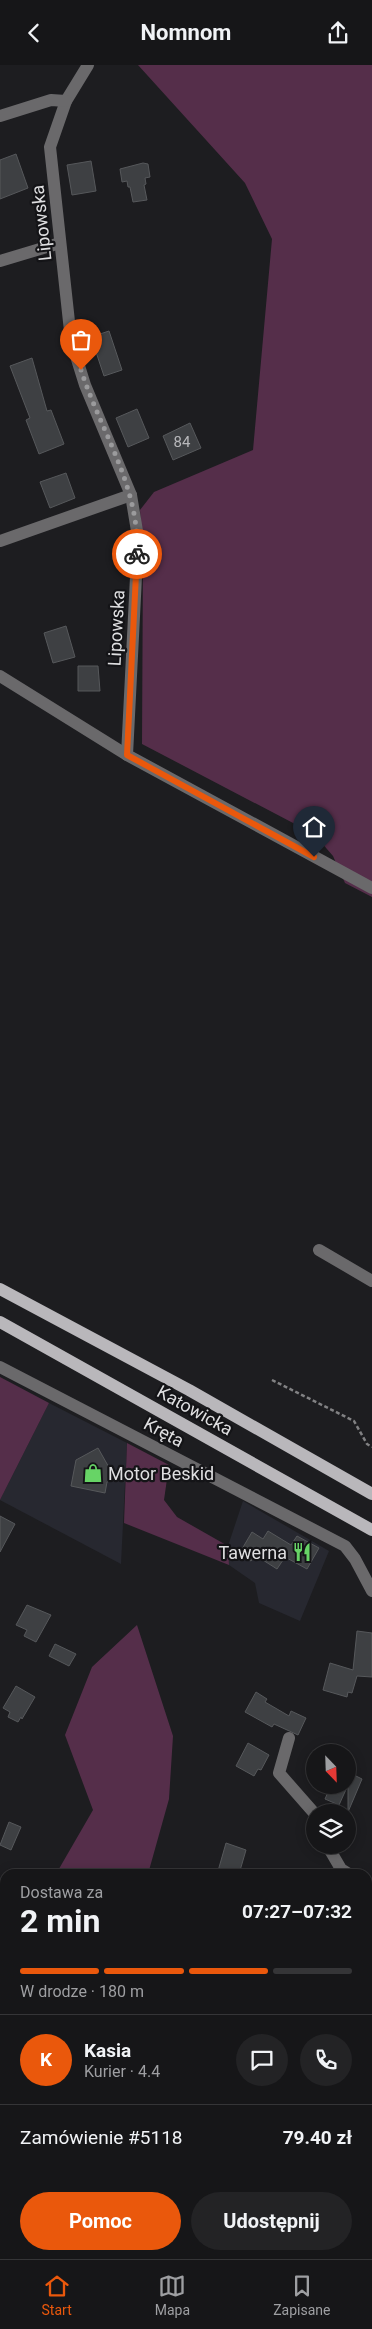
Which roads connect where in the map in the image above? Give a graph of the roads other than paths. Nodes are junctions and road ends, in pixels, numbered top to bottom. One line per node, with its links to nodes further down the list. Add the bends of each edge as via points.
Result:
1 (88, 65): 2 (street, Lipowska)
2 (66, 101): 3 (street, via 50,100); 4 (street, Lipowska, via 50,147)
3 (0, 116)
4 (60, 243): 5 (street); 6 (street, Lipowska, via 72,340 86,385)
5 (0, 261)
6 (131, 495): 7 (street); 9 (street, Lipowska, via 138,537)
7 (0, 541)
8 (0, 676): 9 (street)
9 (127, 755): 10 (street)
10 (372, 888)
11 (319, 1250): 12 (street)
12 (372, 1281)
13 (0, 1289): 16 (main road, Katowicka, via 164,1376)
14 (0, 1321): 17 (main road, Katowicka)
15 (0, 1367): 18 (street, Kręta, via 345,1546)
16 (372, 1494)
17 (372, 1530)
18 (372, 1591)
19 (289, 1738): 20 (street, via 279,1773)
20 (307, 1804)
21 (332, 1854): 22 (street)
22 (341, 1869)

